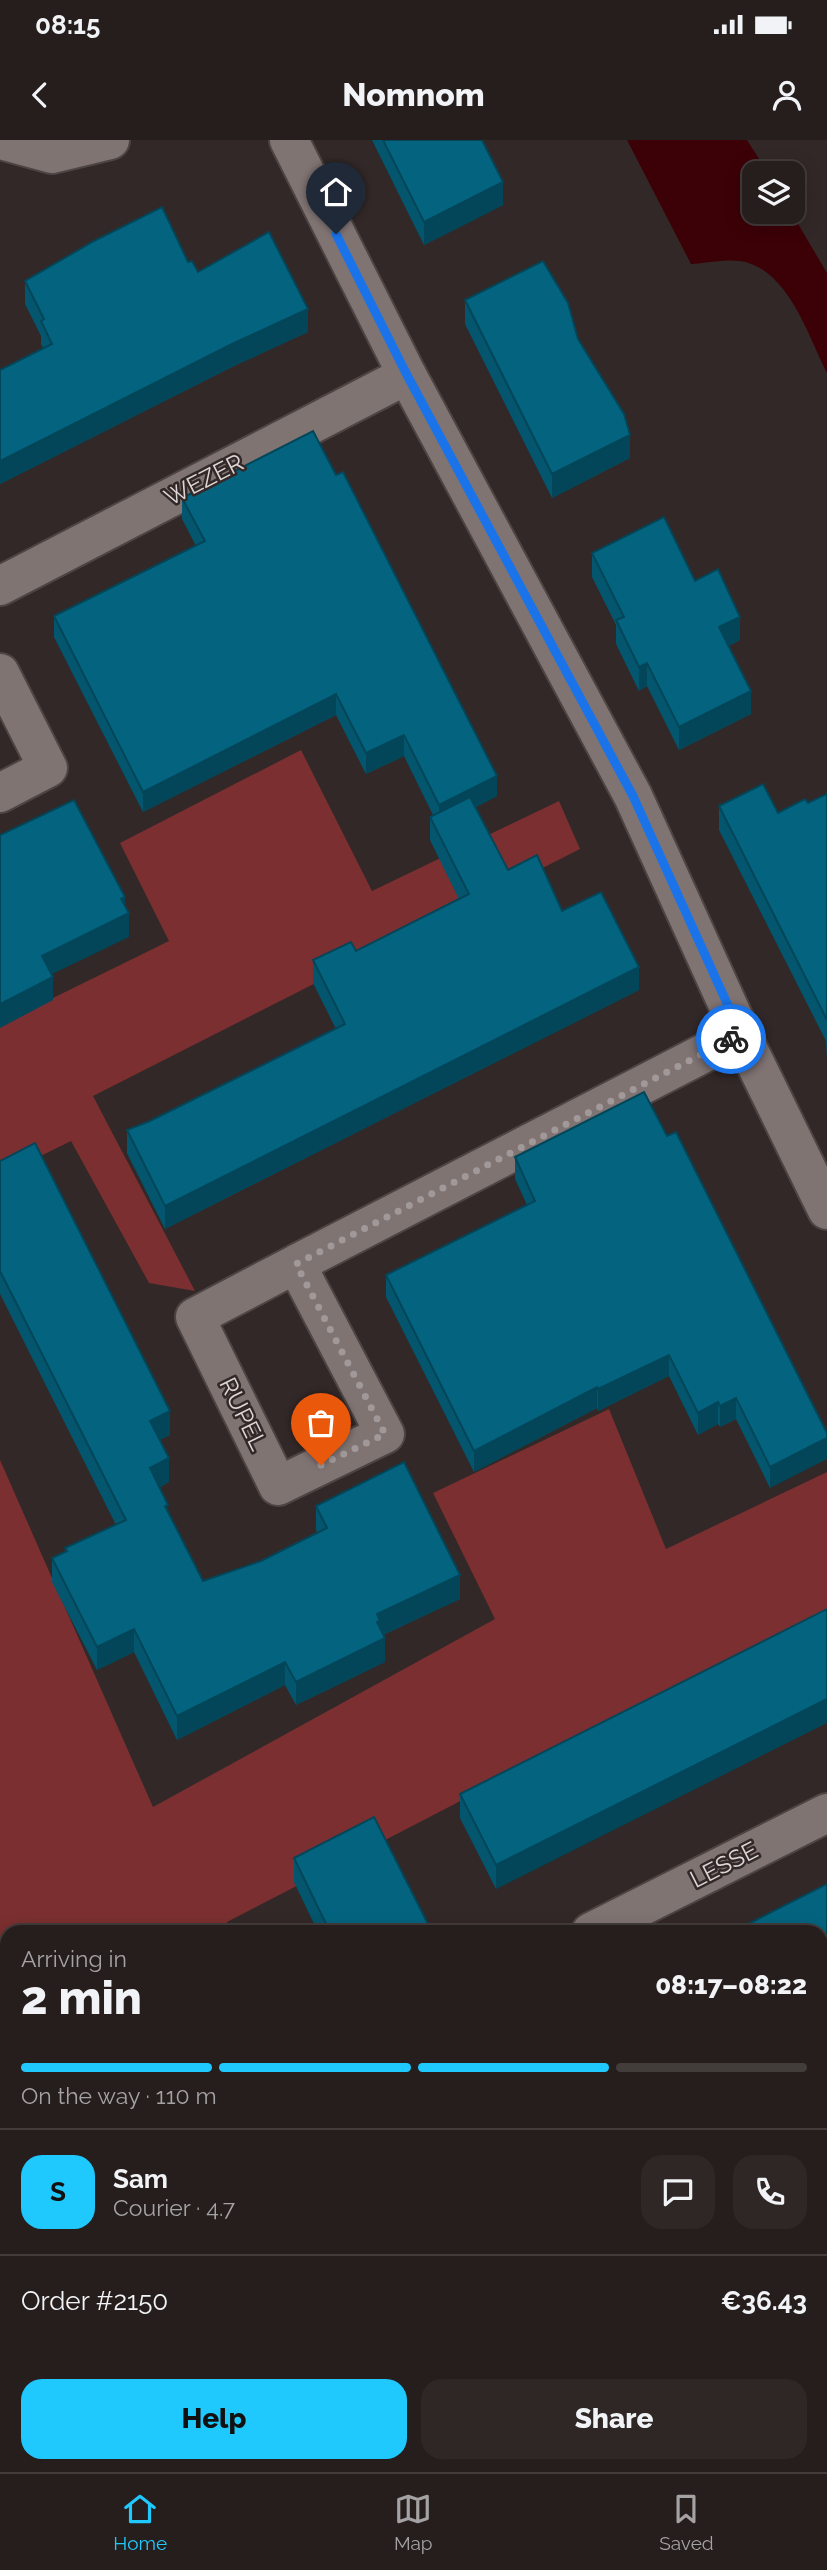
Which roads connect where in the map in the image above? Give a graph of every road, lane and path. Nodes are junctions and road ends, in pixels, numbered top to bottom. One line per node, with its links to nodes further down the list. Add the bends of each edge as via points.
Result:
1 (1, 140): 2 (street, via 52,154)
2 (110, 140)
3 (289, 140): 4 (street)
4 (407, 375): 5 (street, WEZER); 8 (street, via 633,796)
5 (0, 586)
6 (0, 673): 7 (street, via 48,768)
7 (0, 793)
8 (741, 1034): 9 (street); 10 (street, RUPEL)
9 (827, 1210)
10 (296, 1264): 10 (street, RUPEL, via 195,1317 278,1486 385,1434)
11 (827, 1813): 12 (street, LESSE)
12 (617, 1925)

